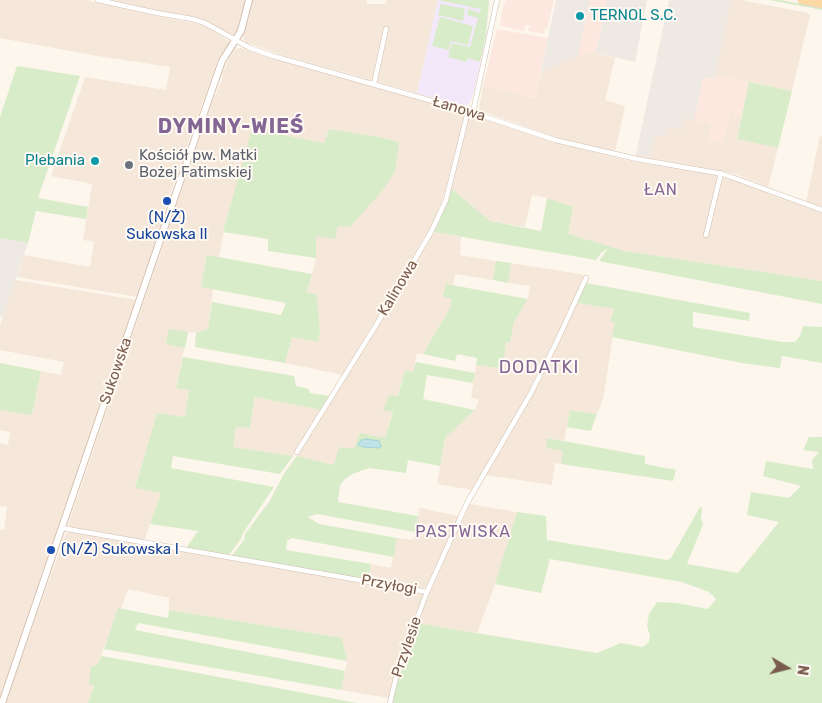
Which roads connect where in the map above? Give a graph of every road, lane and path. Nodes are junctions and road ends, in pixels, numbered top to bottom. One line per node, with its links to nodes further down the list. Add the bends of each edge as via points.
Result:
1 (98, 0): 7 (street, Łanowa, via 192,19)
2 (249, 0): 7 (street, Sukowska, via 241,32)
3 (497, 0): 9 (street, Kalinowa)
4 (802, 0): 5 (main road)
5 (822, 4)
6 (386, 29): 8 (street)
7 (235, 41): 8 (street, Łanowa, via 273,56); 15 (street, Sukowska, via 219,69)
8 (374, 84): 9 (street, Łanowa)
9 (470, 112): 10 (street, Łanowa, via 578,146); 14 (street, Kalinowa, via 446,200 431,232)
10 (721, 173): 11 (street, Łanowa); 12 (street)
11 (822, 210)
12 (706, 235)
13 (586, 278): 16 (street, Przyłogi, via 531,393 467,503)
14 (297, 452)
15 (62, 528): 16 (street, Przyłogi); 17 (street, Sukowska)
16 (427, 592): 18 (street, Przylesie, via 398,669)
17 (2, 703)
18 (390, 703)

